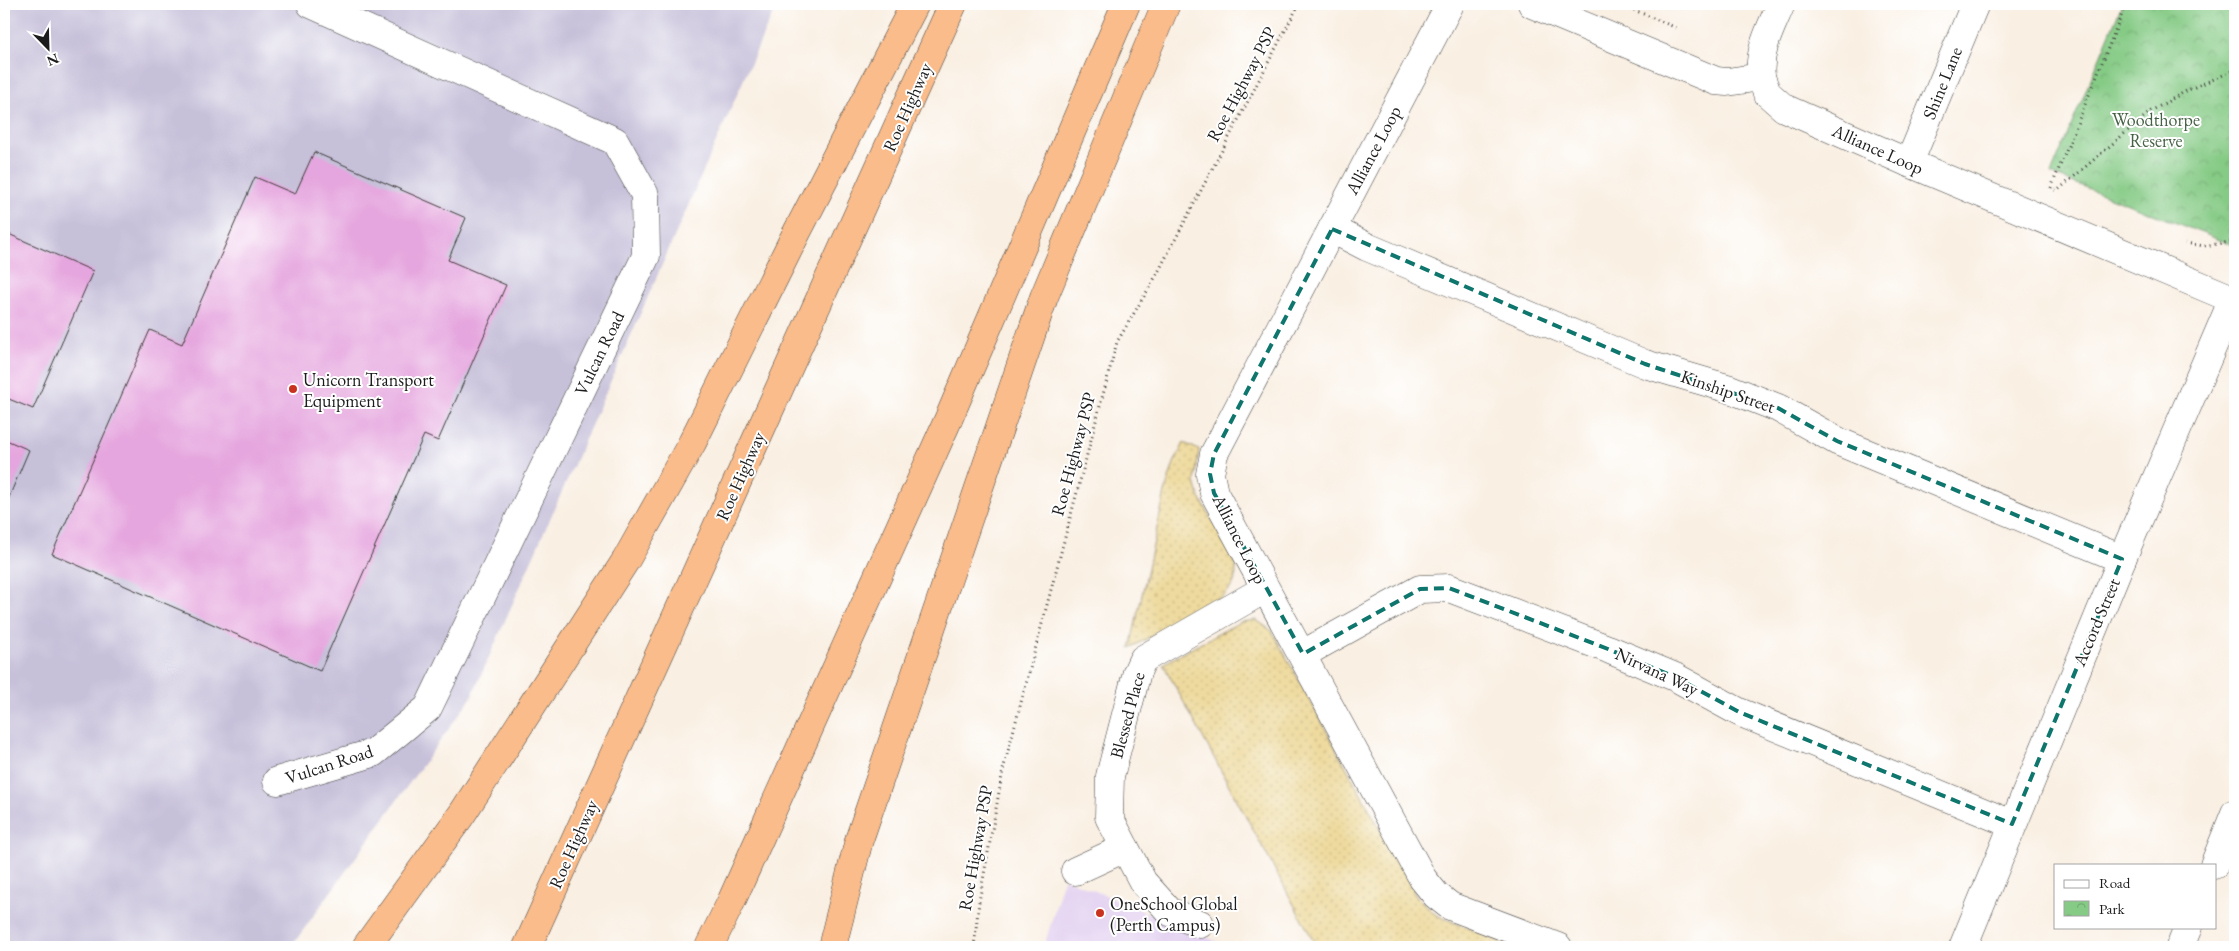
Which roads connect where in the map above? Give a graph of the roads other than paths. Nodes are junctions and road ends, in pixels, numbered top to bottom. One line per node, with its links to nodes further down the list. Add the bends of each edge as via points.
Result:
1 (311, 4): 17 (street, Vulcan Road, via 615,141 645,195 646,256 428,708 373,753)
2 (915, 4): 25 (highway, via 692,443 626,560 462,814)
3 (954, 4): 26 (highway, Roe Highway)
4 (1126, 4): 27 (highway, via 948,420)
5 (1166, 4): 28 (highway, via 1044,297 859,840)
6 (1450, 4): 12 (street, Alliance Loop)
7 (1532, 4): 10 (street, via 1716,81)
8 (1782, 4): 10 (street, via 1762,47)
9 (1975, 4): 11 (street, Shine Lane)
10 (1761, 77): 11 (street, Alliance Loop, via 1767,94 1784,108)
11 (1910, 163): 13 (street, Alliance Loop)
12 (1332, 229): 14 (street, Kinship Street, via 1645,364 1730,389 1778,408 1837,441); 15 (street, Alliance Loop, via 1214,454 1210,474 1214,493)
13 (2234, 300): 14 (street, Accord Street)
14 (2122, 559): 19 (street, Accord Street)
15 (1265, 589): 16 (street, Alliance Loop); 20 (street, Blessed Place, via 1144,658 1137,672 1110,776 1109,817)
16 (1303, 654): 19 (street, Nirvana Way, via 1420,589 1448,588 1616,652 1675,677 1739,712); 29 (street, Alliance Loop, via 1423,880 1436,895 1450,906)
17 (277, 781)
18 (2235, 813): 21 (street)
19 (2012, 824): 30 (street, Accord Street)
20 (1124, 848): 22 (street); 23 (street, Blessed Place, via 1143,882 1170,912)
21 (2214, 864)
22 (1075, 871)
23 (1200, 924)
24 (2188, 928): 31 (street)
25 (366, 947)
26 (526, 947)
27 (708, 947)
28 (832, 947)
29 (1558, 947)
30 (1963, 947)
31 (2180, 947)

